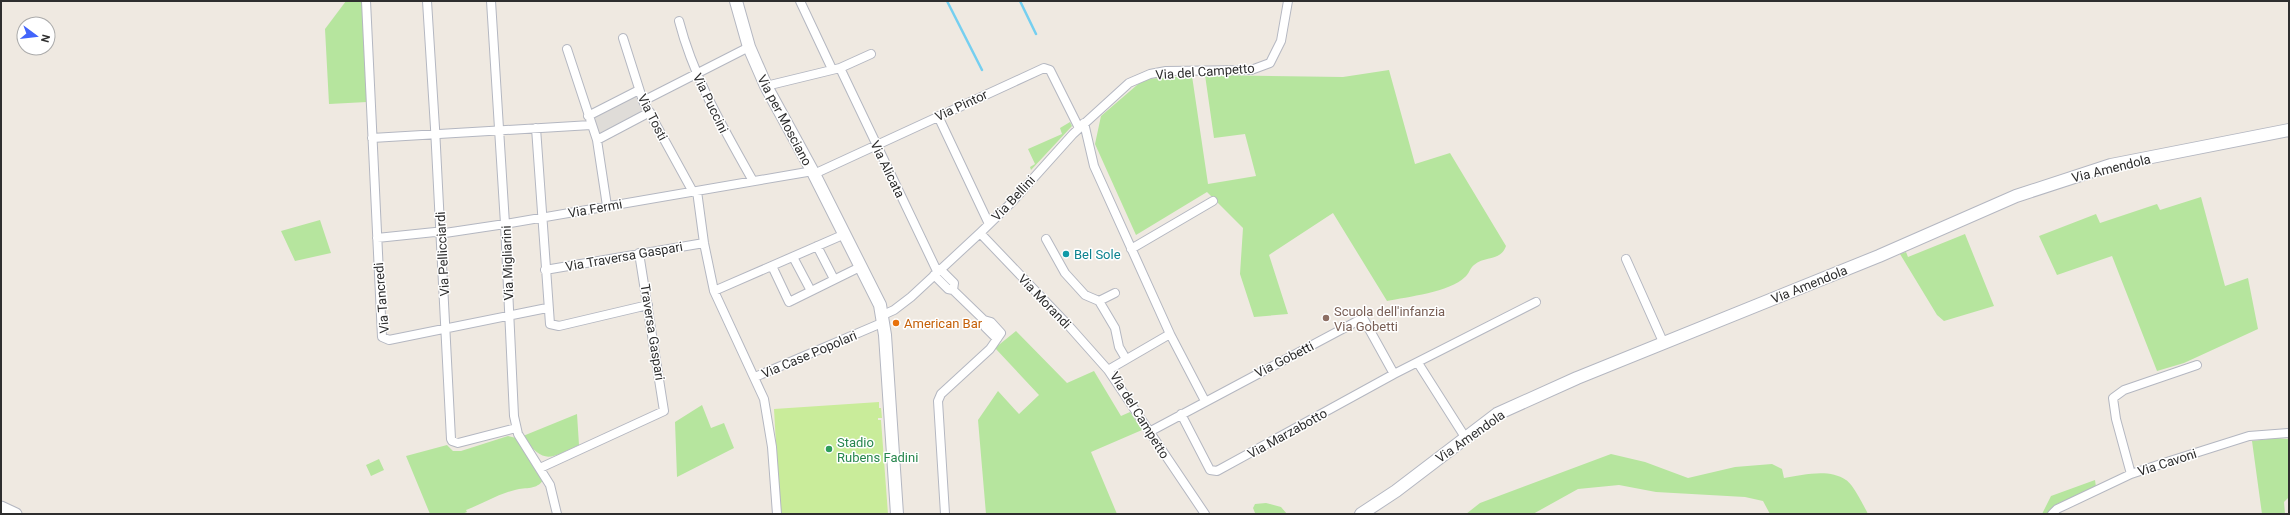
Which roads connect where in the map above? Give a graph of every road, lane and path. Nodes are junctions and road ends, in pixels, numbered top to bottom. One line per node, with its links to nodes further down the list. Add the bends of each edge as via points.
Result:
1 (366, 1): 26 (street, Via Tancredi)
2 (427, 1): 25 (street, Via Pellicciardi)
3 (490, 1): 23 (street, Via Migliarini)
4 (736, 1): 9 (main road, Via per Mosciano)
5 (800, 1): 12 (street, Via Alicata)
6 (1288, 1): 21 (street, Via del Campetto, via 1281,41 1270,63 1251,70 1202,69 1150,74 1121,88)
7 (679, 21): 13 (street, Via Puccini)
8 (623, 38): 15 (street, Via Tosti)
9 (749, 47): 13 (street); 14 (main road, Via per Mosciano)
10 (567, 49): 18 (street)
11 (871, 54): 12 (street)
12 (836, 68): 14 (street); 28 (street, Via Alicata)
13 (696, 75): 16 (street); 30 (street, Via Puccini)
14 (766, 86): 29 (main road, Via per Mosciano)
15 (639, 90): 16 (street, Via Tosti); 18 (street)
16 (643, 101): 17 (street, Via Tosti)
17 (650, 112): 27 (street); 31 (street, Via Tosti)
18 (588, 116): 20 (street)
19 (938, 116): 21 (street, Via Pintor, via 1044,68 1050,70); 28 (street, Via Pintor); 36 (street)
20 (591, 125): 22 (street); 27 (street)
21 (1081, 126): 36 (street, Via Bellini); 44 (street, via 1094,166)
22 (536, 128): 23 (street); 34 (street)
23 (499, 130): 25 (street); 35 (street, Via Migliarini)
24 (2289, 130): 64 (main road, Via Amendola, via 2111,165 2044,186)
25 (436, 134): 26 (street); 37 (street, Via Pellicciardi)
26 (372, 138): 40 (street, Via Tancredi)
27 (597, 140): 33 (street)
28 (876, 145): 29 (street, Via Pintor); 51 (street, Via Alicata)
29 (814, 172): 30 (street, Via Fermi); 39 (main road, Via per Mosciano)
30 (753, 181): 31 (street, Via Fermi)
31 (695, 191): 33 (street, Via Fermi); 42 (street)
32 (1213, 201): 44 (street)
33 (607, 206): 34 (street, Via Fermi)
34 (542, 217): 35 (street, Via Fermi); 50 (street)
35 (505, 224): 37 (street, Via Fermi); 60 (street, Via Migliarini)
36 (989, 224): 38 (street, Via Bellini)
37 (441, 232): 40 (street, Via Fermi); 62 (street, Via Pellicciardi)
38 (980, 233): 51 (street, Via Bellini); 68 (street, Via Morandi)
39 (845, 234): 43 (street); 49 (main road, Via per Mosciano)
40 (377, 238): 62 (street, Via Tancredi, via 382,337 389,340)
41 (1046, 239): 56 (street, via 1065,273 1085,295)
42 (704, 243): 45 (street, Via Traversa Gaspari); 54 (street)
43 (817, 246): 46 (street); 52 (street)
44 (1131, 249): 63 (street)
45 (640, 253): 50 (street, Via Traversa Gaspari); 58 (street, Traversa Gaspari)
46 (793, 257): 48 (street); 53 (street)
47 (1626, 259): 64 (street)
48 (772, 266): 53 (street, via 789,302); 54 (street)
49 (862, 266): 52 (street); 61 (main road, Via per Mosciano)
50 (545, 270): 59 (street)
51 (937, 272): 61 (street, Via Bellini); 84 (street, Via Alicata, via 954,283 954,290 984,320 985,327 997,339 941,394 937,407)
52 (834, 279): 53 (street)
53 (811, 291)
54 (714, 292): 70 (street, Via Case Popolari)
55 (1115, 293): 56 (street)
56 (1100, 301): 65 (street, via 1115,328 1119,347)
57 (1536, 302): 66 (street, Via Marzabotto)
58 (648, 305): 59 (street, via 559,326 550,324); 77 (street, Traversa Gaspari, via 664,410)
59 (547, 308): 60 (street, Via Tancredi)
60 (509, 316): 62 (street, Via Tancredi); 73 (street, Via Migliarini)
61 (884, 319): 70 (street, Via Case Popolari); 83 (main road, Via per Mosciano)
62 (445, 329): 73 (street, Via Pellicciardi, via 452,441 458,443)
63 (1170, 334): 65 (street, Via del Campetto); 71 (street)
64 (1664, 344): 76 (main road, Via Amendola, via 1577,378 1497,414)
65 (1126, 359): 68 (street, Via del Campetto)
66 (1418, 363): 69 (street, Via Marzabotto); 76 (street)
67 (2197, 365): 78 (street, via 2124,390 2113,398)
68 (1108, 370): 74 (street, Via del Campetto)
69 (1394, 374): 71 (street, Via Gobetti, via 1363,318); 72 (street, Via Marzabotto, via 1217,471 1210,470)
70 (754, 378): 82 (street, via 764,400 769,421)
71 (1205, 401): 72 (street, Via Gobetti)
72 (1181, 414): 74 (street, Via Gobetti)
73 (516, 428): 77 (street, Via Migliarini)
74 (1149, 432): 85 (street, Via del Campetto)
75 (2289, 434): 78 (street, Via Cavoni, via 2249,436)
76 (1465, 437): 86 (main road, Via Amendola, via 1396,491)
77 (540, 468): 81 (street, Via Migliarini, via 553,491)
78 (2131, 474): 87 (street, Via Cavoni, via 2057,509)
79 (1, 507): 80 (street)
80 (16, 514)
81 (557, 514)
82 (776, 514)
83 (897, 514)
84 (945, 514)
85 (1205, 514)
86 (1361, 514)
87 (2052, 514)

